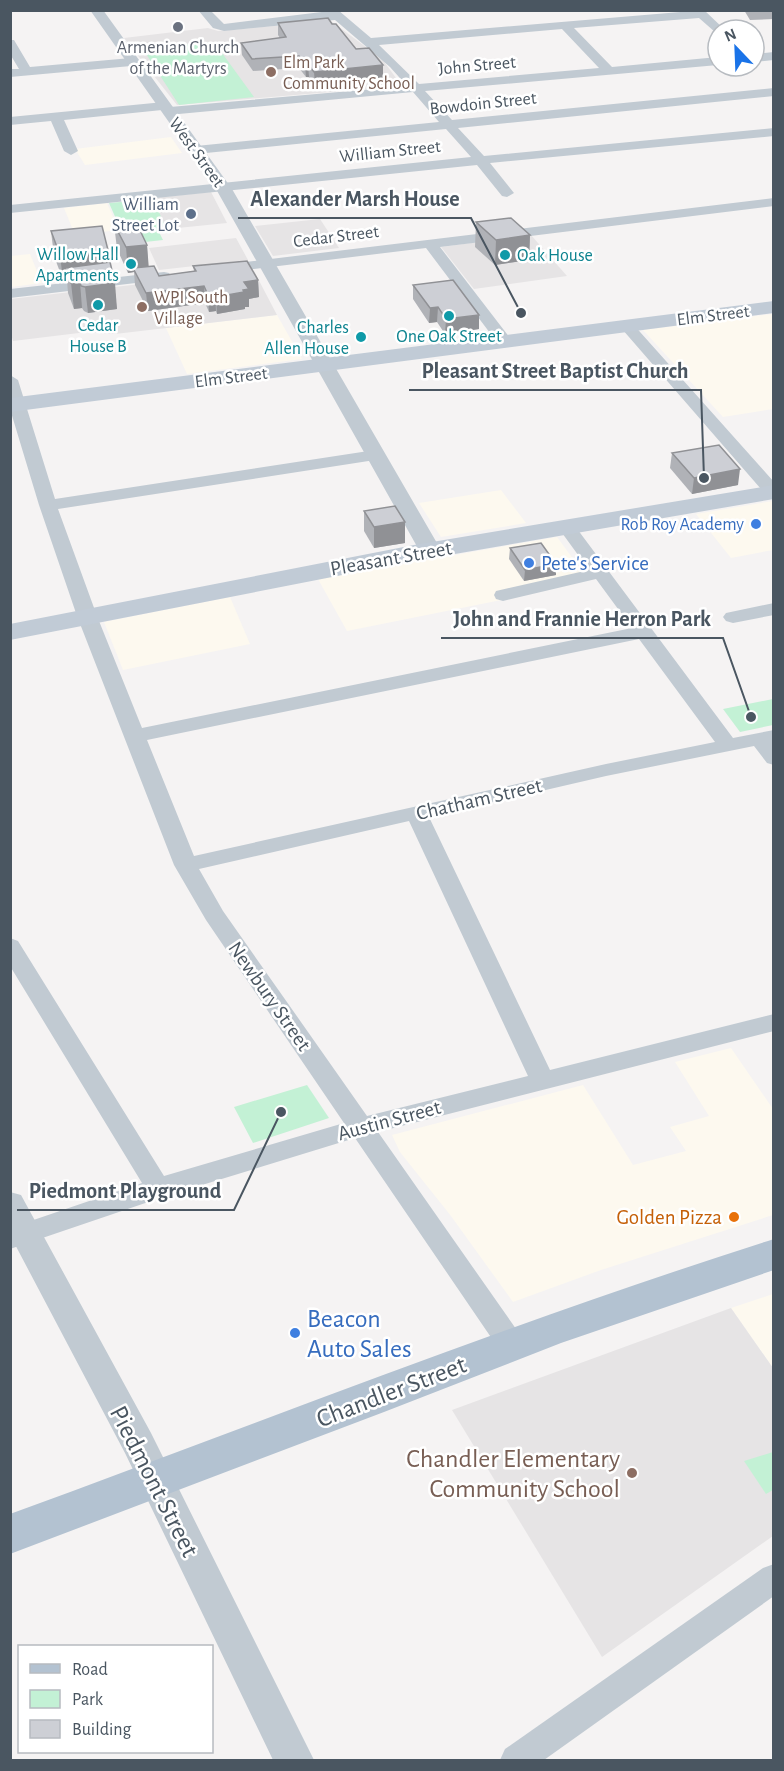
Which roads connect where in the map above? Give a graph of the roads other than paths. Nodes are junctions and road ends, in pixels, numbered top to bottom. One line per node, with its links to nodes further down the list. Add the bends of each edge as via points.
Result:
1 (96, 10): 8 (street, West Street)
2 (203, 10): 4 (street, via 217,26 224,28)
3 (699, 12): 5 (street)
4 (334, 13): 6 (street)
5 (564, 26): 6 (street); 10 (street)
6 (368, 42): 13 (street)
7 (10, 44): 11 (street)
8 (131, 62): 11 (street); 15 (street, West Street)
9 (706, 62): 10 (street, John Street)
10 (609, 71): 13 (street, John Street)
11 (27, 72): 12 (street)
12 (10, 73)
13 (417, 88): 15 (street, John Street); 18 (street)
14 (774, 92): 18 (street, Bowdoin Street)
15 (166, 109): 16 (street, John Street); 20 (street, West Street)
16 (56, 117): 17 (street, John Street); 21 (street)
17 (10, 121)
18 (449, 125): 20 (street, Bowdoin Street); 22 (street)
19 (774, 132): 22 (street, William Street)
20 (195, 150): 23 (street, West Street)
21 (71, 151)
22 (480, 160): 23 (street, William Street); 24 (street)
23 (222, 186): 26 (street, William Street); 28 (street, West Street)
24 (507, 193)
25 (774, 202): 27 (street, Cedar Street)
26 (10, 209)
27 (431, 244): 28 (street, Cedar Street); 34 (street)
28 (266, 264): 29 (street, Cedar Street); 35 (street, West Street)
29 (209, 270)
30 (177, 274): 31 (street)
31 (10, 294)
32 (774, 307): 33 (main road, Elm Street)
33 (627, 326): 34 (main road, Elm Street); 39 (street)
34 (506, 342): 35 (main road, Elm Street)
35 (323, 365): 37 (main road, Elm Street); 38 (street, West Street)
36 (10, 380): 37 (street, Newbury Street)
37 (14, 405): 40 (street, Newbury Street)
38 (375, 455): 40 (street); 42 (street, West Street)
39 (773, 492): 41 (main road, Pleasant Street)
40 (48, 505): 46 (street, Newbury Street)
41 (566, 526): 42 (main road, Pleasant Street); 43 (street)
42 (430, 550): 46 (main road, Pleasant Street)
43 (600, 573): 44 (street); 49 (street)
44 (503, 595)
45 (774, 609): 47 (street)
46 (87, 616): 48 (main road, Pleasant Street); 50 (street, Newbury Street)
47 (733, 616)
48 (10, 632)
49 (643, 632): 50 (street); 52 (street)
50 (134, 736): 55 (street, Newbury Street)
51 (766, 738): 52 (street, Chatham Street); 53 (street)
52 (728, 745): 54 (street, Chatham Street)
53 (774, 759)
54 (416, 813): 55 (street, Chatham Street); 58 (street)
55 (185, 866): 59 (street, Newbury Street, via 214,915)
56 (10, 946): 60 (street)
57 (774, 1022): 58 (street, Austin Street)
58 (542, 1080): 59 (street, Austin Street)
59 (361, 1127): 60 (street, Austin Street); 63 (street, Newbury Street)
60 (158, 1188): 61 (street, Austin Street)
61 (16, 1225): 64 (street, Piedmont Street)
62 (774, 1254): 63 (main road, Chandler Street)
63 (512, 1344): 64 (main road, Chandler Street)
64 (156, 1480): 65 (main road, Chandler Street); 68 (street, Piedmont Street)
65 (10, 1534)
66 (771, 1584): 67 (street)
67 (530, 1757)
68 (294, 1761)

